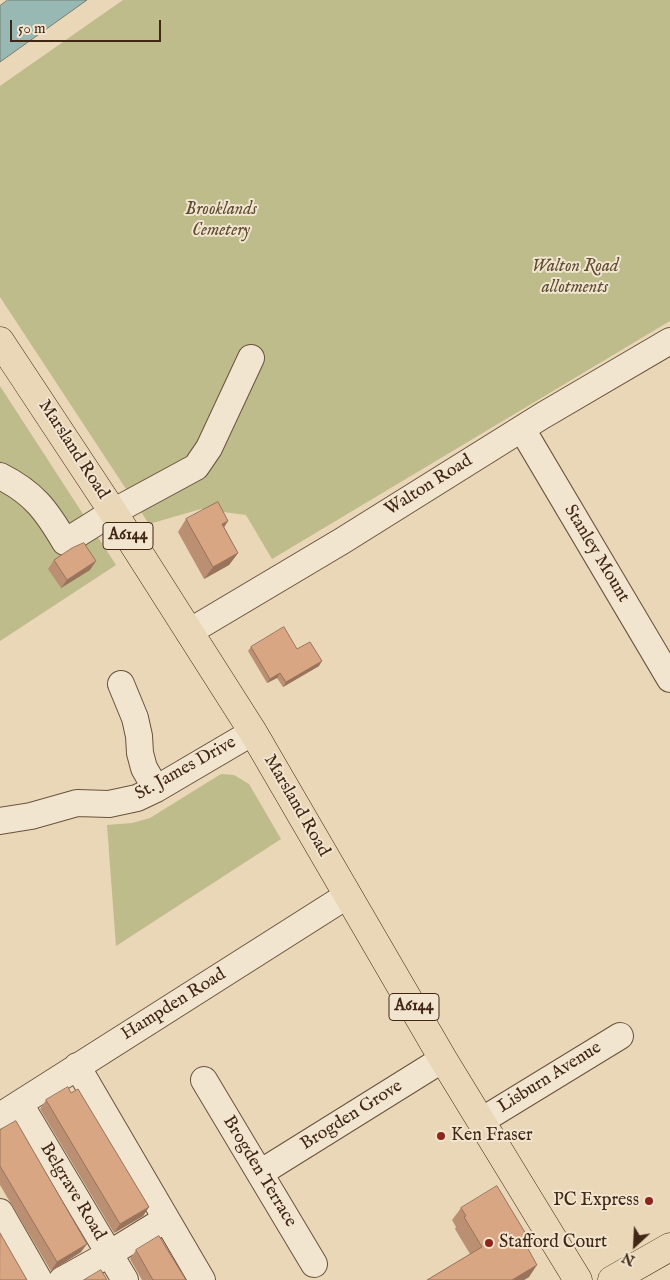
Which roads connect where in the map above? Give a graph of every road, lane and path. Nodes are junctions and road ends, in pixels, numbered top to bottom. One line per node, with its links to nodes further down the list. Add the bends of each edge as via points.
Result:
1 (0, 341): 6 (main road, Marsland Road / A6144)
2 (670, 341): 4 (street, Walton Road)
3 (251, 358): 6 (street, via 209,448 196,467)
4 (522, 428): 7 (street, Walton Road); 8 (street, Stanley Mount)
5 (0, 476): 6 (street, via 34,498 65,542)
6 (113, 512): 7 (main road, Marsland Road / A6144)
7 (189, 632): 10 (main road, Marsland Road / A6144)
8 (670, 679)
9 (122, 680): 11 (street, via 139,736 144,768)
10 (253, 732): 11 (street, St. James Drive); 13 (main road, Marsland Road / A6144)
11 (156, 789): 12 (street, St. James Drive, via 123,802 77,803)
12 (0, 821)
13 (348, 895): 15 (main road, Marsland Road / A6144); 16 (street, Hampden Road)
14 (620, 1036): 19 (street, Lisburn Avenue)
15 (443, 1059): 19 (main road, Marsland Road / A6144); 20 (street, Brogden Grove)
16 (77, 1066): 18 (street, Hampden Road); 22 (street)
17 (204, 1080): 20 (street, Brogden Terrace)
18 (10, 1110): 24 (street, Belgrave Road)
19 (481, 1121): 30 (main road, Marsland Road / A6144)
20 (260, 1173): 25 (street, Brogden Terrace)
21 (0, 1212): 26 (street)
22 (166, 1219): 24 (street); 29 (street)
23 (670, 1247): 31 (main road)
24 (109, 1254): 27 (street); 28 (street, Belgrave Road)
25 (314, 1264)
26 (39, 1280)
27 (62, 1280)
28 (124, 1280)
29 (202, 1280)
30 (578, 1280)
31 (612, 1280)

